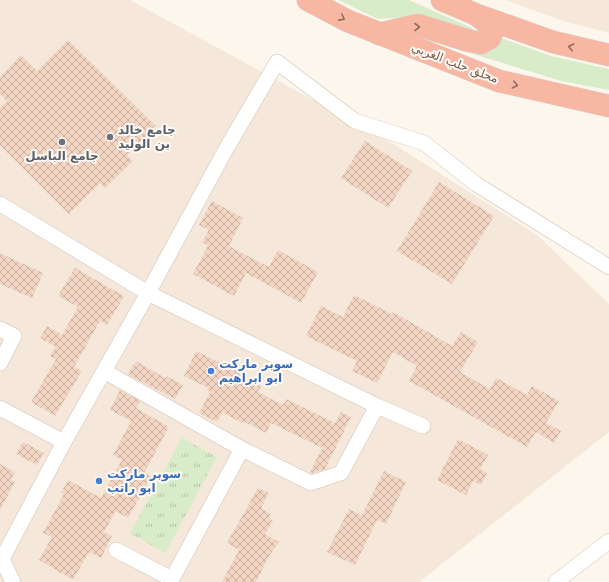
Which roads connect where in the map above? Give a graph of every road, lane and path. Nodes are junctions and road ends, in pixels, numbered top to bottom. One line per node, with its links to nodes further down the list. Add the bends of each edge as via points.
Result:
1 (308, 0): 4 (highway, محلق حلب الغربي, one-way to 4, via 348,22)
2 (442, 0): 3 (highway)
3 (477, 15): 4 (highway, one-way to 3, via 418,25 481,43 490,38 494,28); 5 (highway, one-way to 3, via 553,42)
4 (379, 34): 6 (highway, محلق حلب الغربي, one-way to 6, via 499,81)
5 (609, 55)
6 (609, 106)
7 (0, 204): 9 (street)
8 (609, 267): 9 (street, via 476,184 424,143 355,121 277,62 226,149)
9 (148, 293): 12 (street); 13 (street)
10 (0, 329): 11 (street, via 14,336)
11 (0, 363)
12 (104, 371): 16 (street); 17 (street)
13 (377, 406): 15 (street); 17 (street, via 341,473 311,484)
14 (0, 408): 16 (street)
15 (423, 426)
16 (64, 442): 20 (street)
17 (242, 449): 19 (street, via 172,579)
18 (609, 541): 22 (street)
19 (116, 550)
20 (1, 559): 21 (street)
21 (13, 582)
22 (556, 582)

